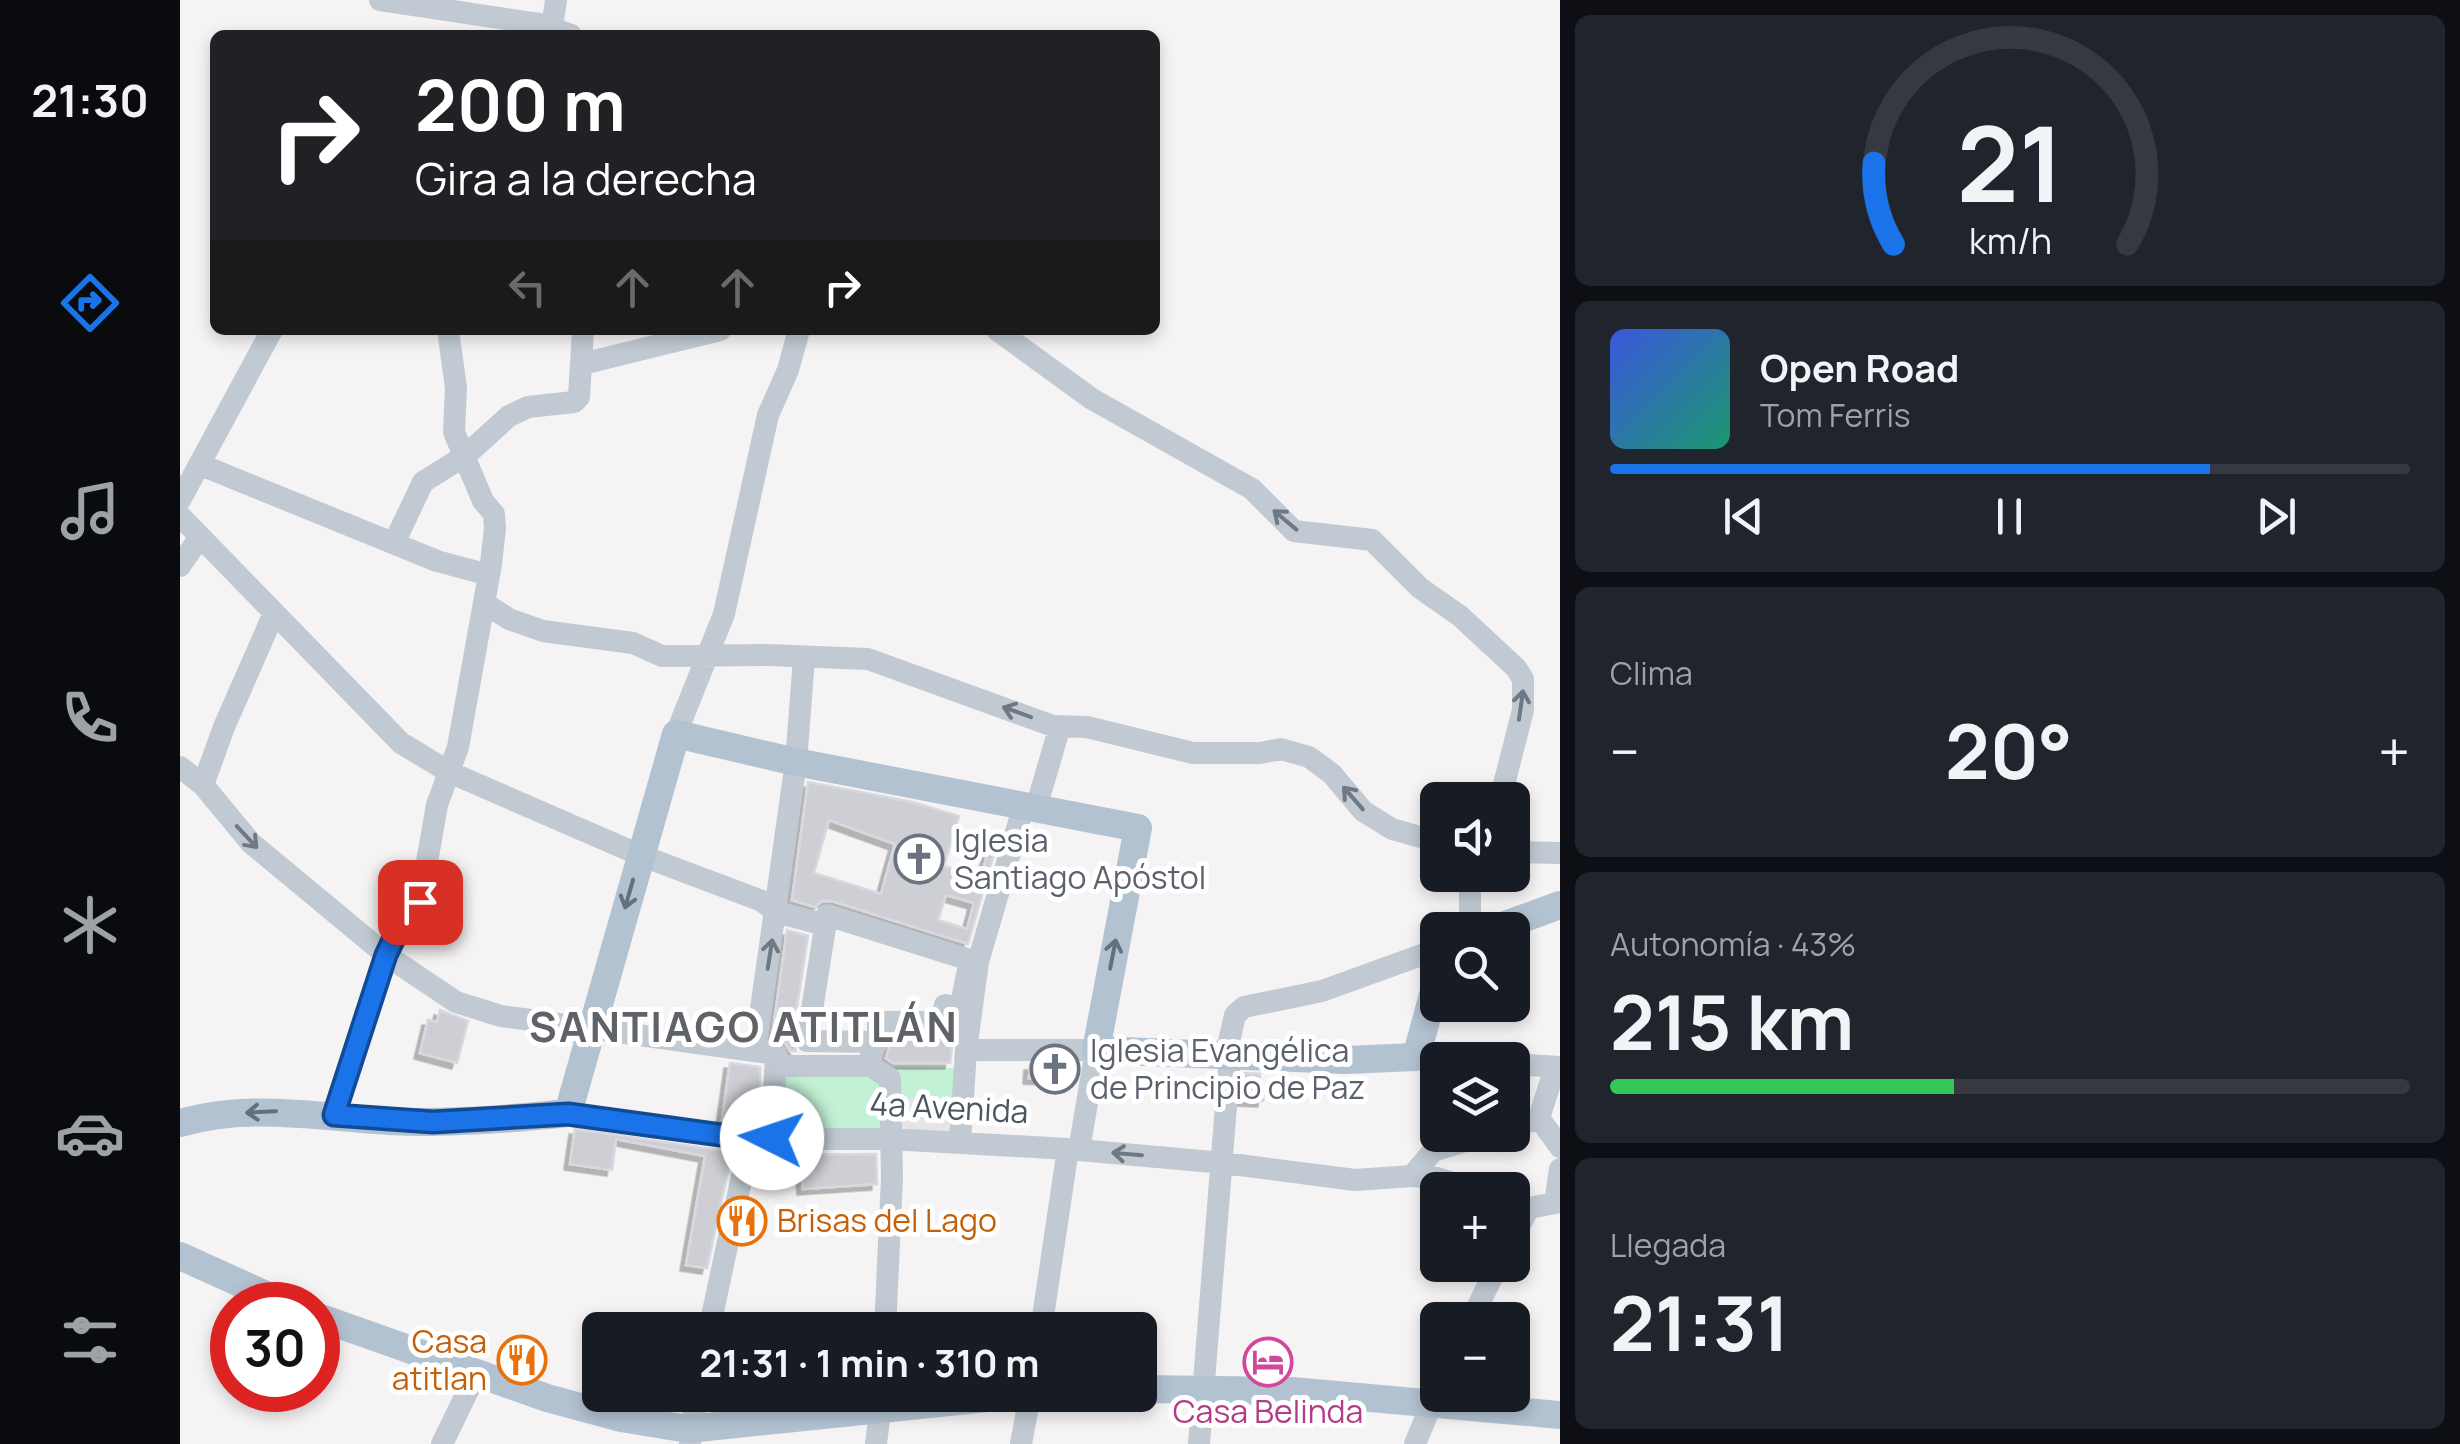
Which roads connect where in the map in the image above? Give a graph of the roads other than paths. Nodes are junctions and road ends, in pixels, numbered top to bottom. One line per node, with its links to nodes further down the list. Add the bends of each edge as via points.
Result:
1 (380, 0): 3 (street)
2 (556, 0): 3 (street)
3 (549, 30)
4 (269, 335): 12 (street)
5 (449, 335): 11 (street, via 454,432)
6 (583, 335): 10 (street)
7 (700, 335): 10 (street)
8 (797, 335): 21 (street, via 768,415)
9 (1004, 335): 28 (street, one-way to 9, via 1523,710 1523,679 1460,616 1372,540 1294,530 1252,489 1092,399)
10 (582, 364): 11 (street, via 574,402 509,416)
11 (466, 455): 16 (street, via 423,482); 18 (street, via 494,514)
12 (201, 465): 13 (street); 16 (street)
13 (180, 500)
14 (180, 516): 15 (street)
15 (200, 537): 17 (street); 20 (street)
16 (394, 543): 18 (street)
17 (180, 566)
18 (489, 575): 19 (street)
19 (484, 603): 21 (street, via 543,631 633,644 662,656); 27 (street)
20 (274, 613): 27 (street, via 401,742); 29 (street)
21 (710, 657): 22 (street); 24 (street)
22 (804, 658): 23 (street, one-way to 22, via 868,660); 25 (street)
23 (1060, 726): 30 (street); 31 (street, one-way to 23, via 1364,810 1309,757 1281,749 1193,752)
24 (676, 734): 25 (main road); 34 (main road)
25 (796, 762): 30 (main road); 36 (street)
26 (180, 767): 29 (street)
27 (450, 772): 34 (street); 39 (street, via 420,902)
28 (1505, 782)
29 (203, 784): 39 (street, one-way to 39, via 251,843)
30 (1030, 806): 43 (street, via 978,962); 44 (main road, one-way to 30, via 1138,828)
31 (1420, 837)
32 (1530, 852): 33 (street)
33 (1560, 853)
34 (640, 855): 36 (street, via 762,900); 42 (main road, one-way to 42)
35 (1560, 905): 37 (main road)
36 (776, 912): 38 (street); 45 (street, one-way to 36)
37 (1530, 916)
38 (825, 925): 46 (street, via 807,1042); 46 (street, via 827,915 970,960 960,1009 945,1005 941,1022 878,1022)
39 (386, 955): 42 (street, via 470,1008); 54 (street)
40 (1420, 956): 47 (street, via 1335,988 1244,1007 1236,1015)
41 (1426, 1022): 48 (main road)
42 (592, 1028): 45 (street); 53 (main road)
43 (966, 1050): 44 (street); 60 (street)
44 (1096, 1050): 47 (main road); 62 (street)
45 (755, 1051): 50 (street, via 776,1054)
46 (871, 1054): 50 (street); 59 (street, via 890,1079)
47 (1228, 1056): 48 (main road); 64 (street)
48 (1416, 1057): 49 (street)
49 (1420, 1057)
50 (776, 1066): 58 (street)
51 (1530, 1066): 52 (street)
52 (1558, 1068): 55 (street)
53 (568, 1114): 54 (main road, 4a Avenida, via 433,1122); 58 (street, 4a Avenida)
54 (334, 1115): 56 (main road, 4a Avenida, one-way to 56, via 273,1110)
55 (1538, 1118): 57 (street); 61 (street)
56 (180, 1122)
57 (1530, 1123)
58 (761, 1138): 59 (street, 4a Avenida); 72 (street)
59 (890, 1139): 60 (street, 4a Avenida); 73 (street)
60 (960, 1142): 62 (street, 4a Avenida)
61 (1560, 1147)
62 (1074, 1150): 64 (street, 4a Avenida, one-way to 62); 74 (street)
63 (1432, 1152): 66 (street)
64 (1224, 1163): 66 (street, 4a Avenida, via 1355,1180); 77 (street)
65 (1560, 1169): 68 (street)
66 (1412, 1176): 67 (street, 4a Avenida)
67 (1420, 1177)
68 (1557, 1203): 69 (street)
69 (1530, 1206)
70 (180, 1256): 71 (main road)
71 (237, 1282)
72 (714, 1312)
73 (887, 1312)
74 (1044, 1312)
75 (340, 1325): 76 (main road)
76 (477, 1372): 86 (main road); 87 (street)
77 (1205, 1388): 78 (main road); 79 (main road); 90 (street)
78 (1157, 1389)
79 (1420, 1395)
80 (1530, 1411): 85 (main road)
81 (829, 1412): 86 (main road)
82 (880, 1412): 88 (street)
83 (1027, 1412): 89 (street)
84 (1427, 1412): 91 (street)
85 (1560, 1416)
86 (691, 1436)
87 (442, 1444)
88 (876, 1444)
89 (1021, 1444)
90 (1199, 1444)
91 (1415, 1444)

